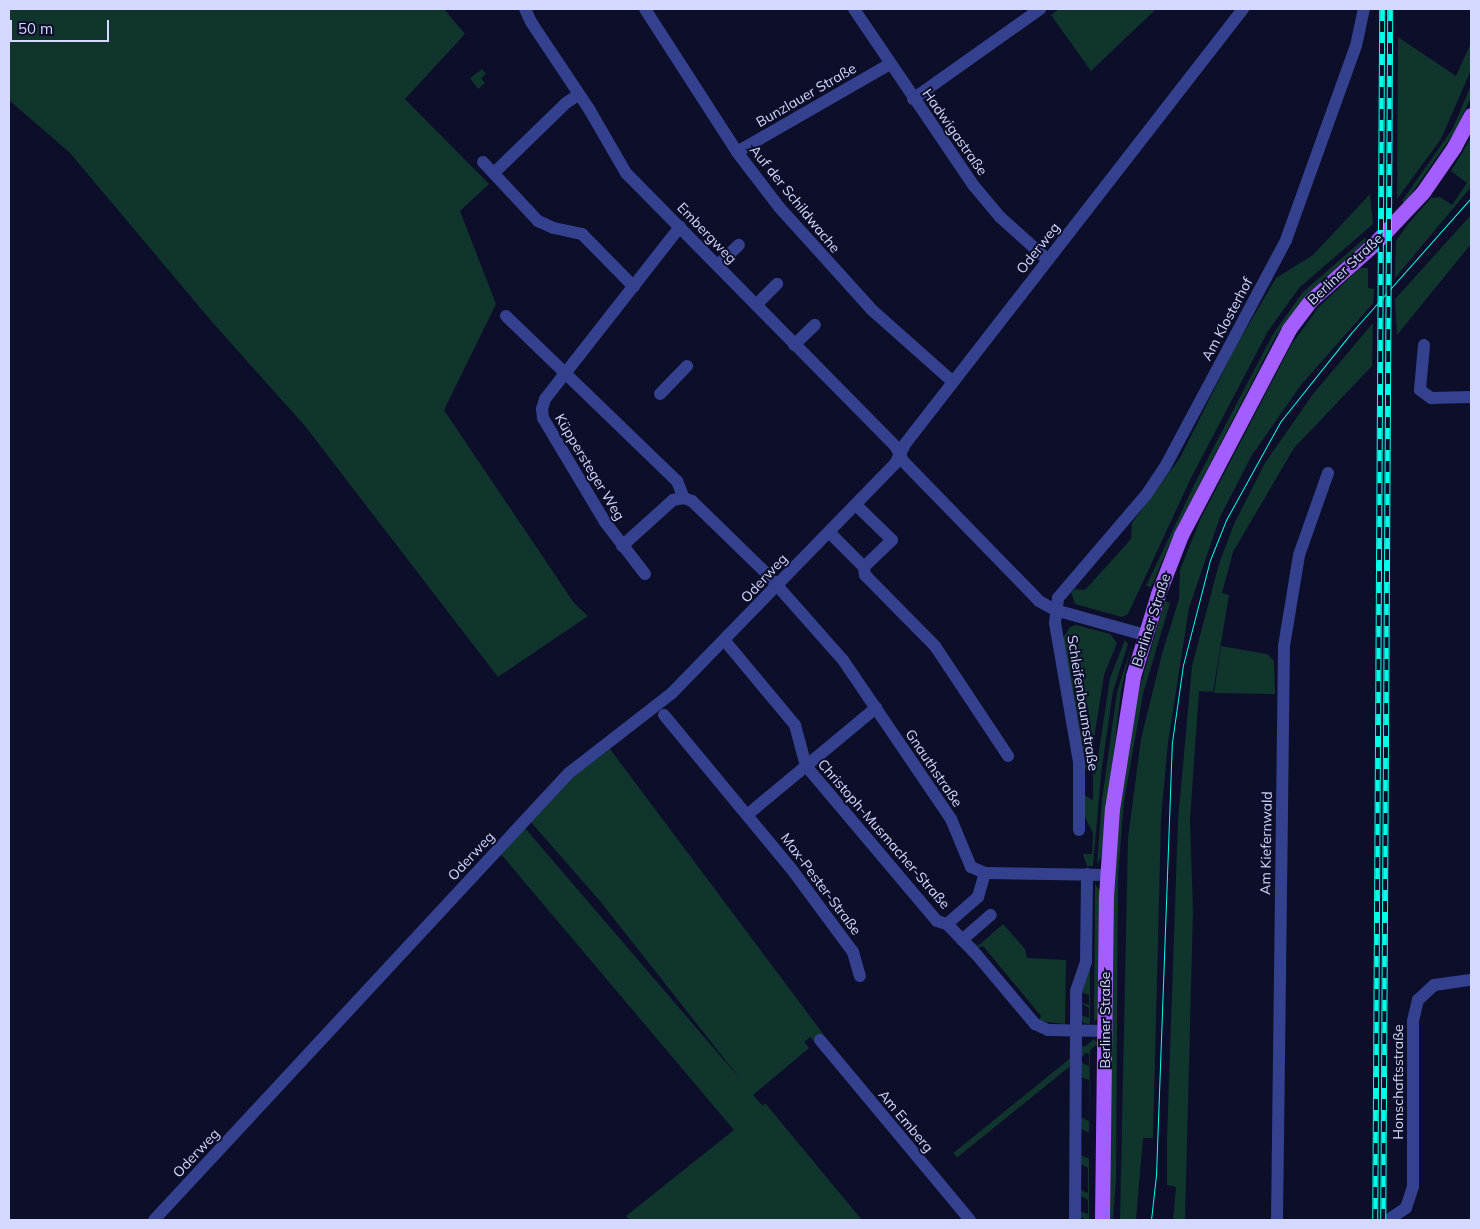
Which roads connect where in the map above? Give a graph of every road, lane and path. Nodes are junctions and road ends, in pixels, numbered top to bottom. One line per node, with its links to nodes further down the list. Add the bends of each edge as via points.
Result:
1 (525, 9): 8 (street, Embergweg)
2 (645, 9): 11 (street, Auf der Schildwache)
3 (854, 9): 7 (street, Hadwigastraße)
4 (1243, 9): 16 (street, Oderweg)
5 (1364, 9): 39 (street, Am Klosterhof, via 1356,46 1286,240 1165,467 1146,495 1065,587)
6 (1032, 11): 9 (street)
7 (890, 64): 9 (street, Hadwigastraße); 11 (street, Bunzlauer Straße)
8 (578, 95): 13 (street, via 566,102); 14 (street, Embergweg, via 626,174)
9 (913, 99): 16 (street, Hadwigastraße, via 1000,218)
10 (1471, 115): 40 (main road, Berliner Straße, via 1454,148 1423,192 1374,244 1311,300 1285,334 1181,535)
11 (737, 152): 27 (street, Auf der Schildwache, via 820,256 872,310)
12 (483, 162): 13 (street)
13 (494, 173): 19 (street, via 538,221 582,234)
14 (680, 226): 17 (street, Embergweg); 19 (street, Küppersteger Weg)
15 (739, 245): 17 (street)
16 (1048, 260): 27 (street, Oderweg)
17 (718, 265): 20 (street, Embergweg)
18 (777, 284): 20 (street)
19 (634, 287): 26 (street, Küppersteger Weg)
20 (756, 305): 23 (street, Embergweg)
21 (506, 316): 26 (street)
22 (815, 325): 23 (street)
23 (794, 345): 30 (street, Embergweg)
24 (1424, 345): 29 (street, via 1420,390 1431,398)
25 (687, 366): 28 (street)
26 (567, 372): 32 (street, via 677,481); 35 (street, Küppersteger Weg, via 545,399 543,418)
27 (953, 382): 30 (street, Oderweg)
28 (660, 394)
29 (1471, 397)
30 (900, 455): 33 (street, Oderweg); 39 (street, Schleifenbaumstraße, via 1039,601)
31 (1328, 474): 64 (street, Am Kiefernwald, via 1299,555 1284,646)
32 (684, 498): 35 (street, via 673,500); 38 (street, Gnauthstraße, via 692,501)
33 (856, 504): 34 (street, Oderweg); 36 (street, via 892,540)
34 (829, 532): 36 (street); 38 (street, Oderweg)
35 (622, 546): 37 (street, Küppersteger Weg)
36 (864, 568): 44 (street, via 866,576 936,646)
37 (645, 574)
38 (776, 585): 41 (street, Oderweg); 42 (street, Gnauthstraße, via 843,660)
39 (1055, 610): 40 (street, Schleifenbaumstraße); 47 (street, Schleifenbaumstraße, via 1079,762)
40 (1145, 635): 50 (main road, Berliner Straße, via 1133,676 1119,754)
41 (725, 641): 45 (street, Christoph-Musmacher-Straße, via 796,725); 60 (street, Oderweg, via 672,693 568,773)
42 (876, 708): 45 (street); 48 (street, Gnauthstraße, via 951,819 971,867)
43 (664, 715): 46 (street, Max-Pester-Straße)
44 (1008, 756)
45 (806, 766): 46 (street); 52 (street, Christoph-Musmacher-Straße, via 937,920)
46 (747, 815): 54 (street, Max-Pester-Straße, via 853,952)
47 (1079, 830)
48 (985, 873): 49 (street); 52 (street, via 978,897)
49 (1087, 874): 50 (street); 56 (street, via 1086,962 1076,991)
50 (1107, 875): 57 (main road, Berliner Straße)
51 (991, 915): 53 (street)
52 (947, 924): 53 (street, Christoph-Musmacher-Straße)
53 (962, 940): 56 (street, Christoph-Musmacher-Straße, via 1035,1024 1043,1029)
54 (860, 976)
55 (1471, 980): 59 (street, Honschaftsstraße, via 1434,985 1424,992 1415,1010 1413,1187)
56 (1076, 1030): 57 (street, Christoph-Musmacher-Straße); 62 (street)
57 (1105, 1030): 63 (main road, Berliner Straße)
58 (820, 1040): 61 (street, Am Emberg)
59 (1405, 1216): 65 (street)
60 (154, 1220)
61 (970, 1220)
62 (1075, 1220)
63 (1102, 1220)
64 (1276, 1220)
65 (1388, 1220)

